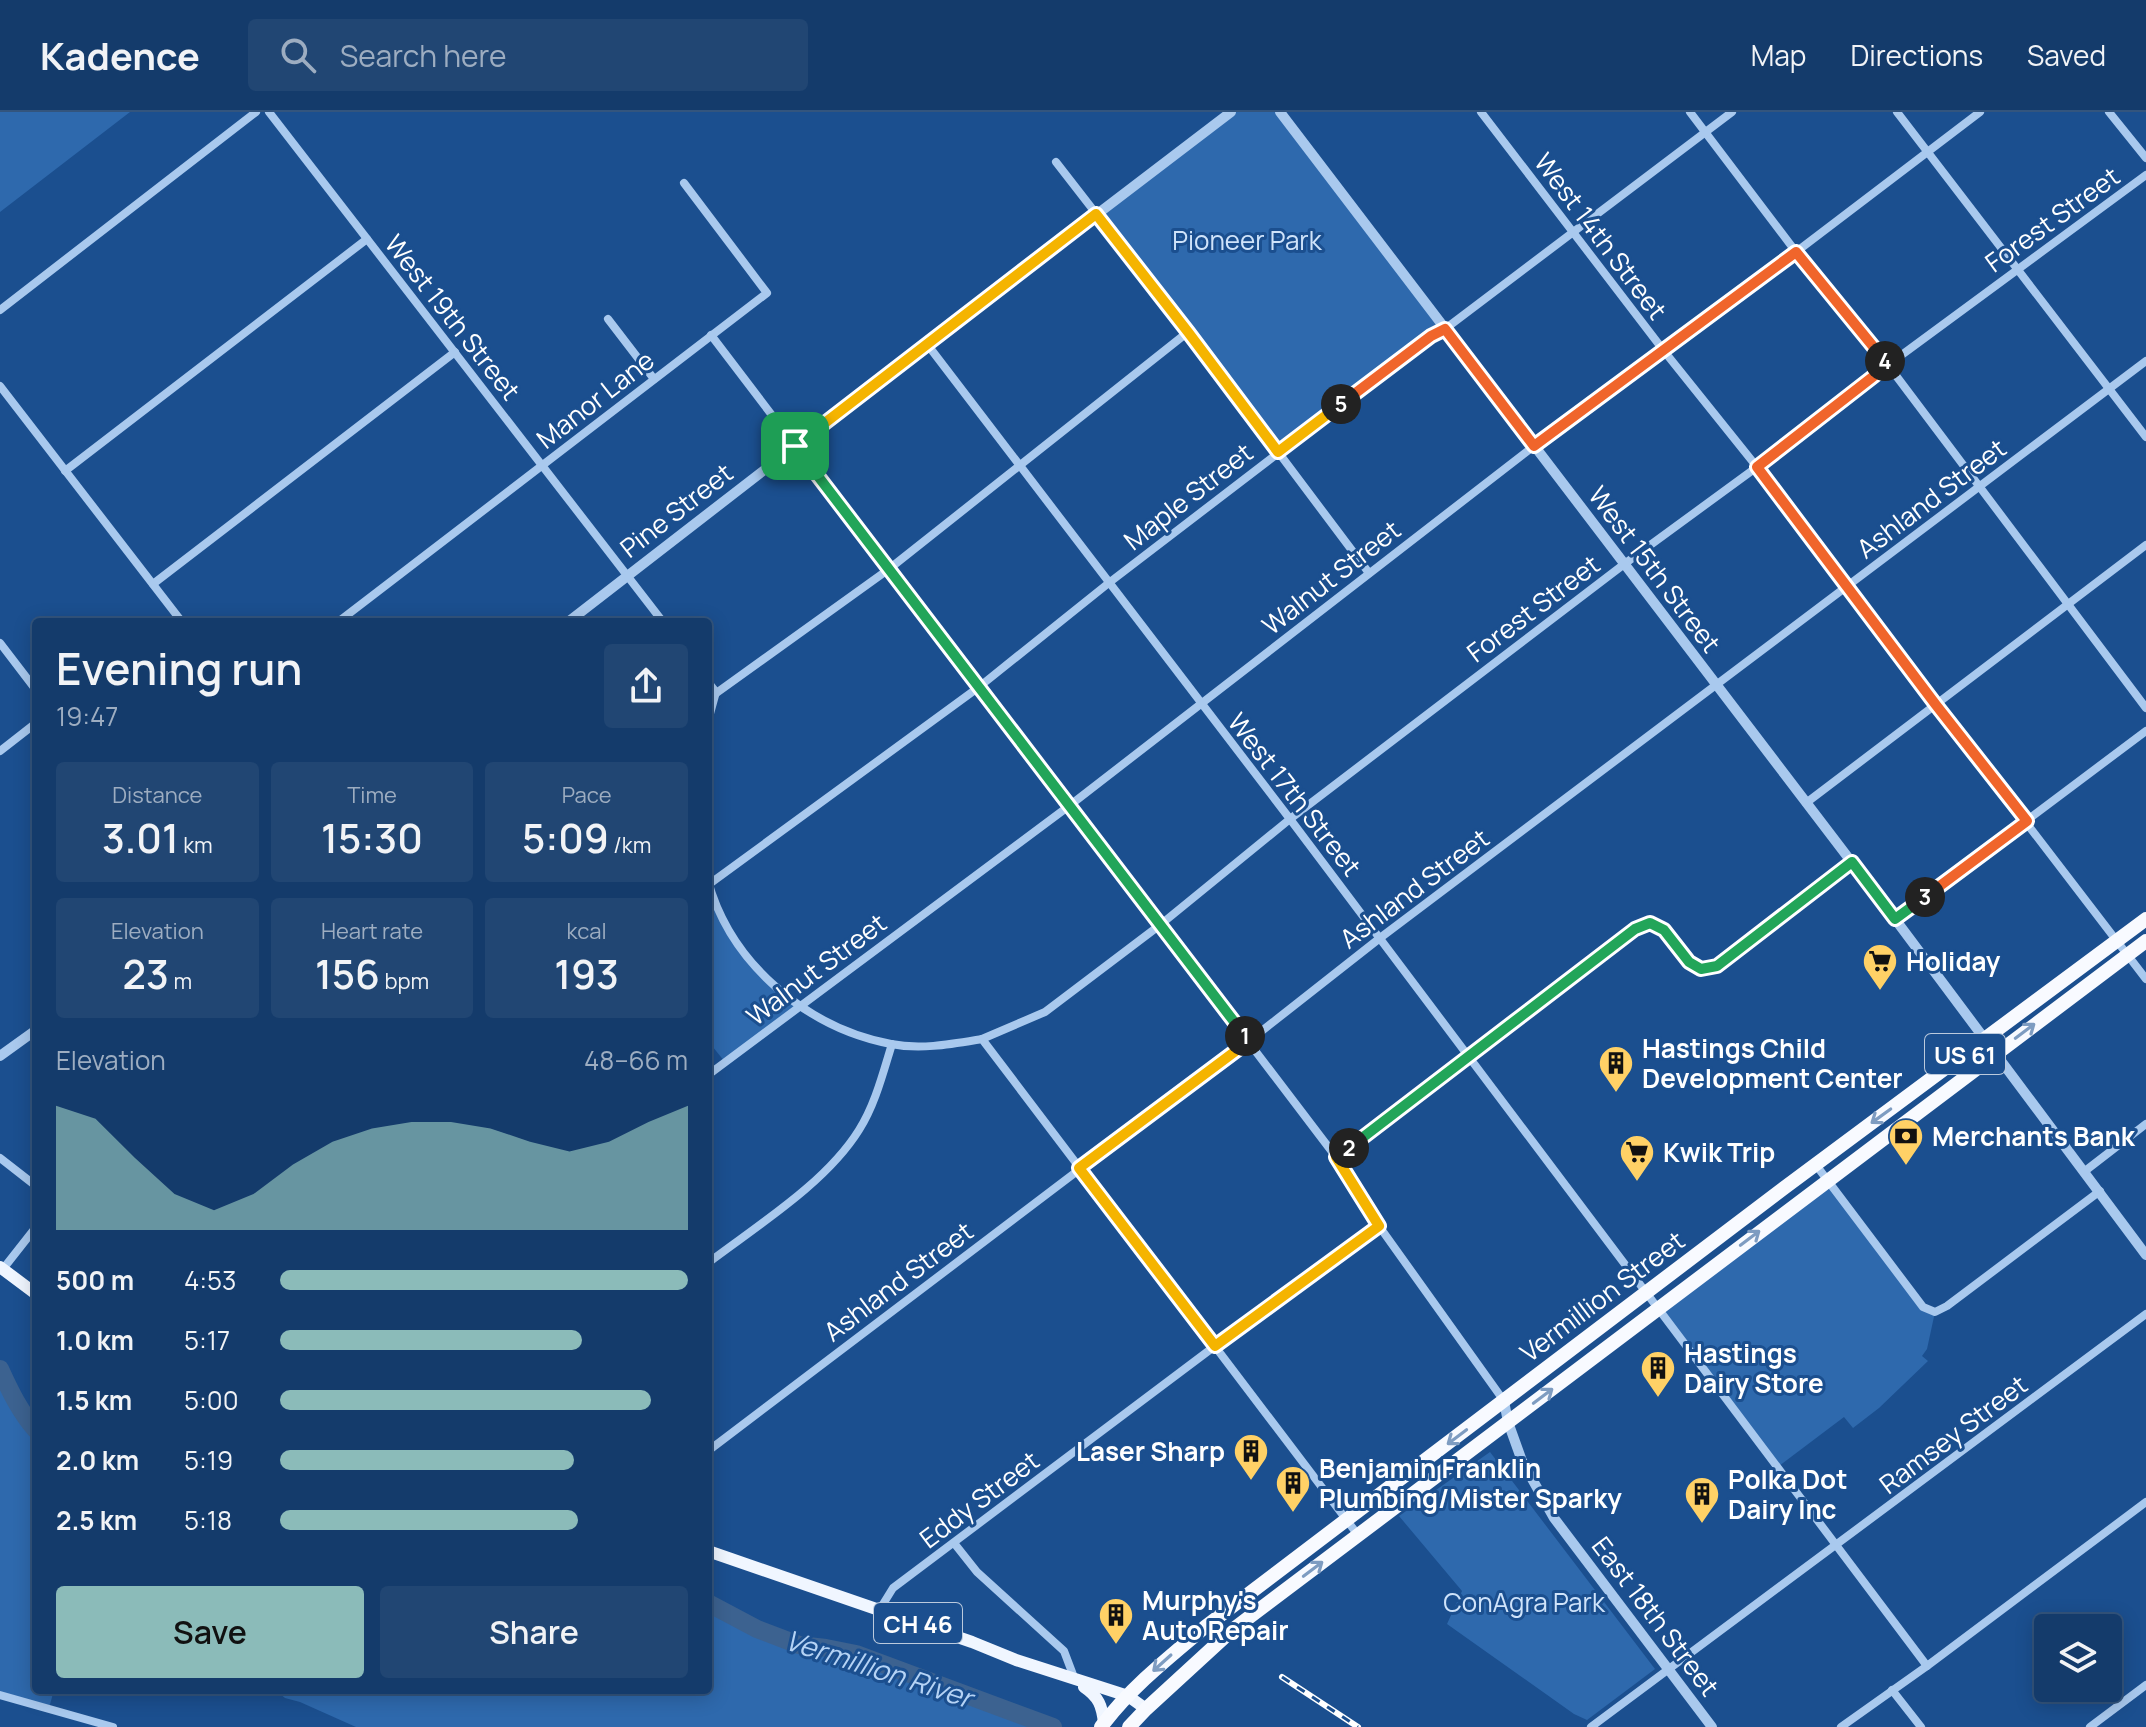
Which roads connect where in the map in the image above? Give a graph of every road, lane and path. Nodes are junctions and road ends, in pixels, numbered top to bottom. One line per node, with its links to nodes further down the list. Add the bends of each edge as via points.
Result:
1 (256, 112): 22 (street)
2 (269, 112): 19 (street, West 19th Street)
3 (1231, 112): 17 (street, Pine Street)
4 (1280, 112): 24 (street, West 15th Street)
5 (1481, 112): 18 (street, West 14th Street)
6 (1690, 112): 11 (street)
7 (1732, 112): 11 (street, Maple Street)
8 (1897, 112): 12 (street)
9 (1980, 112): 12 (street, Walnut Street)
10 (2109, 112): 13 (street)
11 (1705, 132): 18 (street, Maple Street); 20 (street)
12 (1928, 152): 20 (street, Walnut Street); 21 (street)
13 (2146, 158)
14 (1056, 162): 17 (street)
15 (2146, 175): 21 (street, Forest Street)
16 (684, 183): 26 (street, Manor Lane, via 767,293)
17 (1096, 214): 25 (street); 27 (street, Pine Street)
18 (1573, 232): 24 (street, Maple Street); 28 (street, West 14th Street)
19 (367, 239): 29 (street, West 19th Street); 42 (street)
20 (1796, 252): 28 (street, Walnut Street); 31 (street)
21 (2018, 269): 31 (street, Forest Street); 34 (street)
22 (0, 310)
23 (608, 319): 32 (street)
24 (1445, 329): 37 (street, West 15th Street); 38 (street, Maple Street)
25 (1188, 332): 38 (street); 39 (street)
26 (711, 335): 32 (street, Manor Lane); 36 (street)
27 (927, 344): 36 (street, Pine Street); 39 (street, West 17th Street)
28 (1664, 351): 37 (street, Walnut Street); 41 (street, West 14th Street)
29 (455, 352): 40 (street, West 19th Street); 50 (street)
30 (2146, 361): 34 (street, Ashland Street)
31 (1888, 365): 41 (street, Forest Street); 43 (street)
32 (654, 379): 40 (street, Manor Lane)
33 (0, 386): 42 (street)
34 (2109, 389): 35 (street); 43 (street, Ashland Street)
35 (2146, 437)
36 (795, 446): 46 (street); 48 (street, Pine Street)
37 (1534, 446): 45 (street, West 15th Street); 47 (street, Walnut Street)
38 (1278, 452): 47 (street); 49 (street, Maple Street)
39 (1020, 464): 46 (street); 49 (street, West 17th Street)
40 (543, 465): 48 (street, West 19th Street); 54 (street, Manor Lane)
41 (1757, 467): 45 (street, Forest Street); 51 (street, West 14th Street)
42 (65, 471): 50 (street)
43 (1979, 486): 51 (street, Ashland Street); 52 (street)
44 (2146, 545): 52 (street)
45 (1623, 565): 59 (street, West 15th Street); 73 (street, Forest Street)
46 (889, 569): 61 (street); 62 (street)
47 (1369, 573): 64 (street, Walnut Street)
48 (628, 575): 55 (street, Pine Street); 56 (street, West 19th Street)
49 (1110, 582): 61 (street, Maple Street); 64 (street, West 17th Street)
50 (153, 584): 53 (street)
51 (1846, 586): 59 (street, Ashland Street); 65 (street, West 14th Street)
52 (2068, 604): 65 (street); 67 (street)
53 (179, 618)
54 (343, 618)
55 (573, 618)
56 (660, 618)
57 (0, 643): 58 (street)
58 (32, 685)
59 (1715, 685): 71 (street, West 15th Street); 81 (street, Ashland Street)
60 (712, 687): 62 (street)
61 (979, 687): 72 (street); 76 (street, Maple Street)
62 (716, 692): 63 (street); 66 (street)
63 (712, 696)
64 (1201, 704): 72 (street, Walnut Street); 73 (street, West 17th Street)
65 (1936, 705): 71 (street); 74 (street, West 14th Street)
66 (712, 706)
67 (2146, 708)
68 (32, 726): 70 (street)
69 (2146, 731): 74 (street)
70 (0, 751)
71 (1806, 803): 75 (street, West 15th Street)
72 (1069, 806): 80 (street); 86 (street, Walnut Street)
73 (1290, 819): 80 (street, Forest Street); 81 (street, West 17th Street)
74 (2027, 821): 78 (street); 82 (street, West 14th Street)
75 (1852, 862): 78 (street, West 15th Street); 93 (street, via 1717,966 1701,969 1689,962 1664,930 1650,923 1635,929)
76 (712, 880)
77 (712, 894): 86 (street, via 743,952)
78 (1895, 919): 89 (street, West 15th Street)
79 (2146, 919): 82 (highway, Vermillion Street / US 61)
80 (1160, 925): 88 (street, Forest Street, via 1045,1012); 90 (street)
81 (1380, 938): 90 (street, Ashland Street); 93 (street, West 17th Street)
82 (2117, 941): 84 (street, West 14th Street); 89 (highway, Vermillion Street / US 61)
83 (2146, 941): 84 (highway, Vermillion Street / US 61)
84 (2128, 954): 85 (street, West 14th Street); 92 (highway, Vermillion Street / US 61, one-way to 84)
85 (2146, 979)
86 (799, 1006): 91 (street, via 844,1031); 95 (street, Walnut Street)
87 (32, 1033): 94 (street)
88 (982, 1039): 91 (street, via 938,1046); 100 (street)
89 (1984, 1040): 92 (street, West 15th Street); 99 (highway, Vermillion Street / US 61, one-way to 99)
90 (1249, 1041): 97 (street); 100 (street, Ashland Street)
91 (892, 1044): 108 (street, via 860,1129 825,1174)
92 (1995, 1054): 101 (street, West 15th Street); 102 (highway, Vermillion Street / US 61)
93 (1468, 1055): 97 (street); 111 (street, West 17th Street)
94 (0, 1056)
95 (712, 1072)
96 (2146, 1124): 101 (street)
97 (1336, 1157): 105 (street)
98 (0, 1158): 103 (street)
99 (1816, 1165): 102 (street); 111 (highway, Vermillion Street / US 61)
100 (1079, 1168): 114 (street); 117 (street, Ashland Street)
101 (2085, 1171): 104 (street, West 15th Street)
102 (1828, 1180): 104 (street, via 1923,1307 1935,1312); 112 (highway, Vermillion Street / US 61, one-way to 102)
103 (32, 1183)
104 (2100, 1191): 107 (street, West 15th Street)
105 (1379, 1226): 114 (street, Eddy Street); 115 (street)
106 (32, 1232): 109 (street)
107 (2146, 1255)
108 (712, 1260)
109 (2, 1268): 110 (main road)
110 (32, 1291)
111 (1647, 1293): 112 (street, West 17th Street); 115 (highway, Vermillion Street / US 61)
112 (1658, 1307): 116 (highway, Vermillion Street / US 61, one-way to 112); 122 (street, West 17th Street)
113 (2146, 1314): 122 (street, Ramsey Street)
114 (1215, 1346): 119 (street); 121 (street, Eddy Street)
115 (1504, 1401): 116 (street, East 18th Street); 119 (highway, Vermillion Street / US 61, one-way to 119)
116 (1508, 1422): 120 (highway, Vermillion Street / US 61); 126 (street, East 18th Street, via 1522,1461 1554,1518)
117 (712, 1448)
118 (2146, 1502): 125 (street)
119 (1348, 1519): 120 (street); 131 (highway, Vermillion Street / US 61, one-way to 131, via 1205,1627)
120 (1358, 1535): 132 (highway, Vermillion Street / US 61, one-way to 120, via 1231,1631)
121 (954, 1543): 124 (street, Eddy Street, via 893,1588); 127 (street, via 977,1572 1064,1651)
122 (1837, 1545): 125 (street, West 17th Street); 126 (street, Ramsey Street)
123 (712, 1552): 124 (main road, CH 46)
124 (880, 1609): 127 (main road, CH 46)
125 (1927, 1666): 129 (street)
126 (1669, 1668): 136 (street, Ramsey Street); 137 (street, East 18th Street)
127 (1075, 1680): 131 (main road, CH 46); 133 (main road, via 1097,1697)
128 (2146, 1685): 140 (street)
129 (1892, 1690): 138 (street); 139 (street)
130 (0, 1695): 134 (street)
131 (1128, 1696): 132 (main road, CH 46); 133 (highway, Vermillion Street / US 61)
132 (1146, 1709): 135 (highway, Vermillion Street / US 61)
133 (1102, 1725)
134 (113, 1727)
135 (1129, 1727)
136 (1591, 1727)
137 (1712, 1727)
138 (1841, 1727)
139 (1921, 1727)
140 (2090, 1727)

